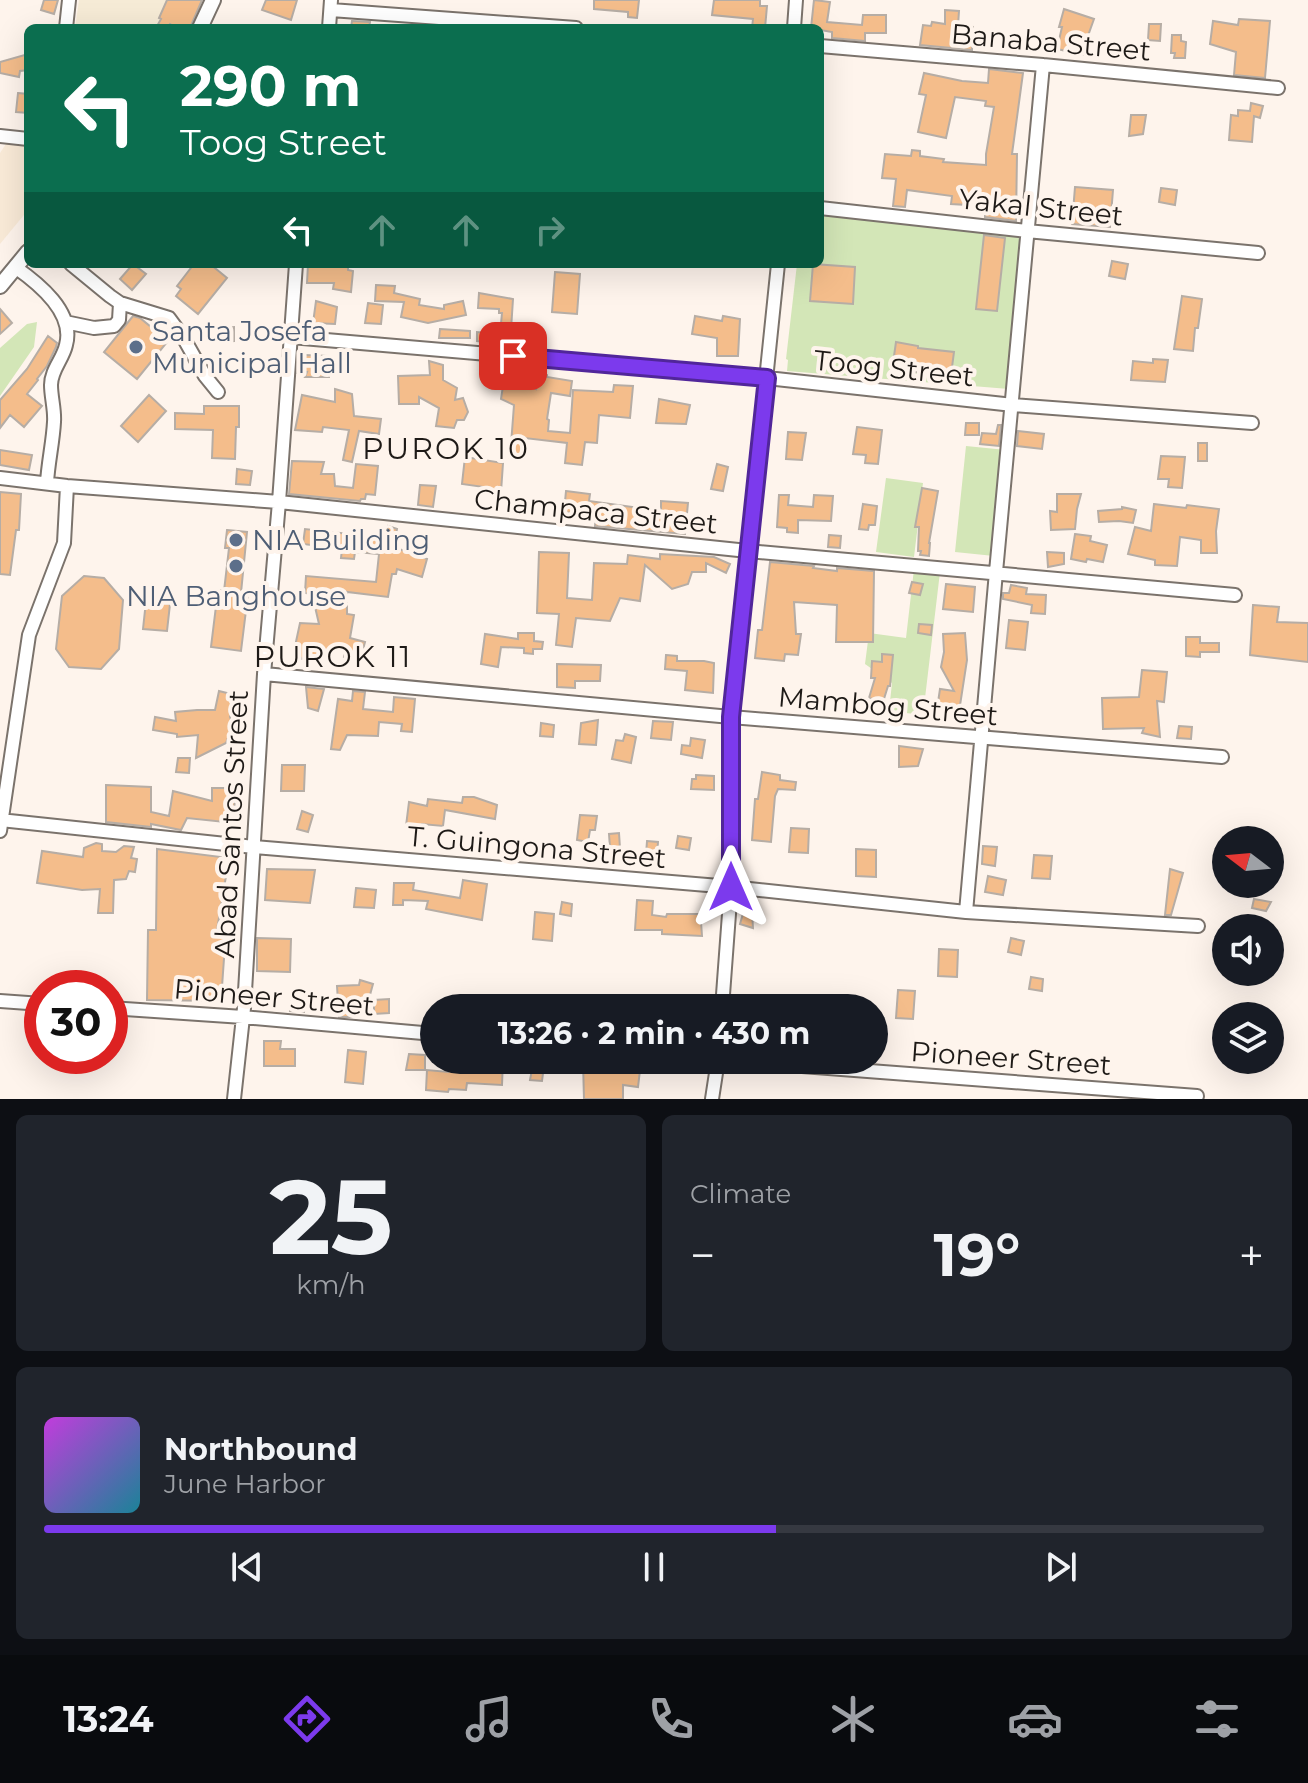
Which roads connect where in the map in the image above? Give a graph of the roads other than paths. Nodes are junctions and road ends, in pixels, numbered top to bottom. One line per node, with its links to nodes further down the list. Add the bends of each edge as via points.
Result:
1 (69, 0): 5 (street)
2 (213, 0): 6 (main road)
3 (796, 0): 8 (street)
4 (331, 5): 7 (street)
5 (66, 24)
6 (202, 24)
7 (533, 24)
8 (794, 24)
9 (824, 46): 10 (street, Banaba Street)
10 (1043, 65): 11 (street, Banaba Street); 15 (street)
11 (1278, 88)
12 (0, 136): 13 (street)
13 (24, 139)
14 (824, 208): 15 (street, Yakal Street)
15 (1027, 231): 16 (street, Yakal Street); 28 (street)
16 (1258, 253)
17 (24, 257): 18 (main road)
18 (15, 267): 22 (main road); 24 (street, via 54,301)
19 (76, 268): 23 (street)
20 (296, 268): 25 (street, Abad Santos Street)
21 (778, 268): 26 (street)
22 (0, 286)
23 (120, 303): 24 (street, via 114,326); 27 (street, via 169,318)
24 (65, 322): 31 (street, via 67,342 52,376 55,419)
25 (291, 337): 26 (street, Toog Street); 33 (street, Abad Santos Street)
26 (767, 378): 28 (street, Toog Street); 34 (street)
27 (218, 392)
28 (1013, 405): 29 (street, Toog Street); 35 (street)
29 (1252, 423)
30 (0, 478): 31 (street, Champaca Street)
31 (47, 483): 32 (street, Champaca Street)
32 (67, 486): 33 (street, Champaca Street); 41 (street, via 64,543 29,635)
33 (279, 502): 34 (street, Champaca Street); 37 (street, Abad Santos Street)
34 (748, 551): 35 (street, Champaca Street); 38 (street)
35 (996, 572): 36 (street, Champaca Street); 39 (street)
36 (1235, 595)
37 (264, 674): 38 (street, Mambog Street); 42 (street, Abad Santos Street)
38 (731, 717): 39 (street, Mambog Street); 43 (street)
39 (982, 738): 40 (street, Mambog Street); 44 (street)
40 (1222, 757)
41 (1, 824): 42 (street, T. Guingona Street)
42 (254, 847): 43 (street, T. Guingona Street); 50 (street, Abad Santos Street)
43 (731, 887): 44 (street, T. Guingona Street); 46 (street)
44 (966, 912): 45 (street, T. Guingona Street)
45 (1198, 926)
46 (723, 994)
47 (0, 1001): 48 (street)
48 (24, 1003)
49 (128, 1009): 50 (street, Pioneer Street)
50 (243, 1017): 51 (street, Pioneer Street); 55 (street, Abad Santos Street)
51 (420, 1033)
52 (888, 1072): 54 (street, Pioneer Street)
53 (716, 1074): 56 (street)
54 (1197, 1096)
55 (234, 1099)
56 (712, 1099)

